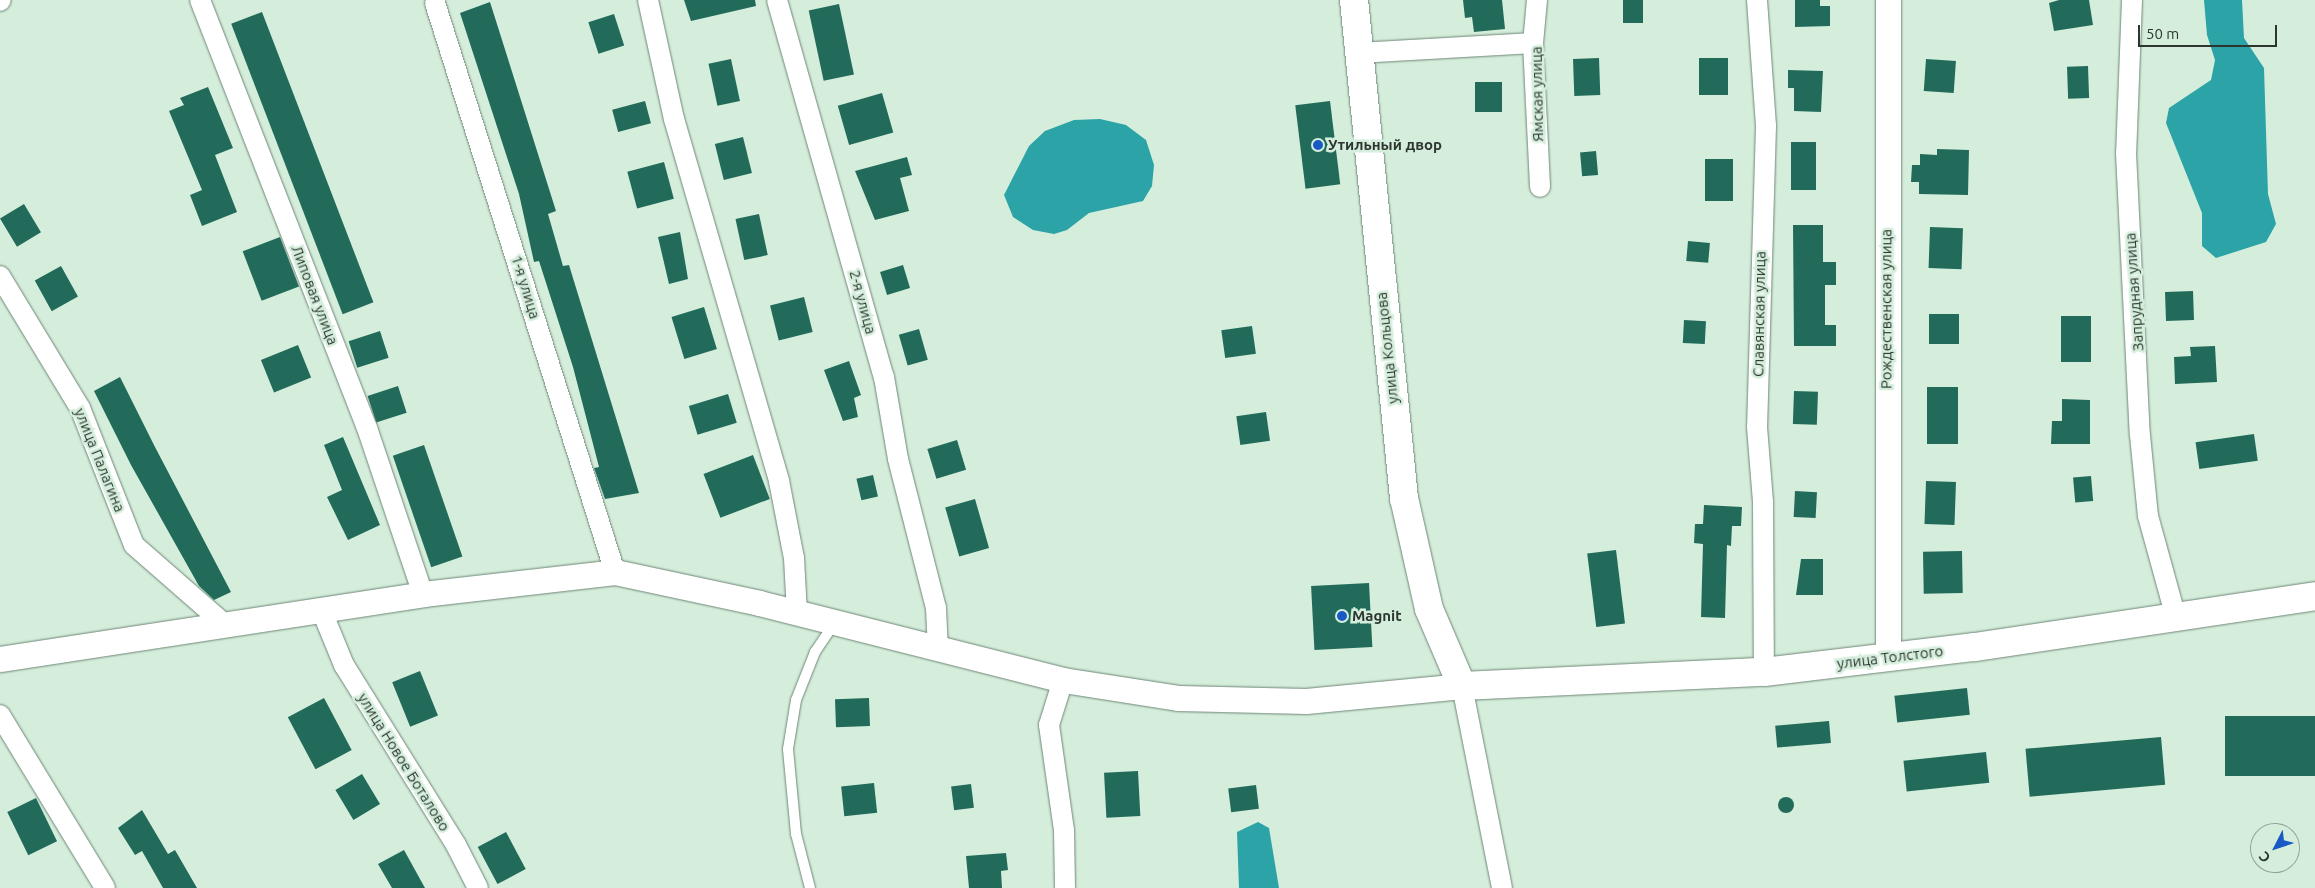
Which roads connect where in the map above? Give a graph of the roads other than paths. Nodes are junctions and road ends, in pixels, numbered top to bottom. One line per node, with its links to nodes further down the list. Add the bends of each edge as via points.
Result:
1 (200, 0): 15 (street, Липовая улица, via 367,428)
2 (648, 0): 18 (street, via 676,129 779,481 794,558)
3 (777, 0): 22 (street, 2-я улица, via 796,80 846,231 936,608)
4 (1354, 0): 11 (main road, улица Кольцова)
5 (1537, 0): 10 (street, Ямская улица)
6 (1757, 0): 25 (street, Славянская улица, via 1766,116 1757,427 1766,628)
7 (1888, 0): 23 (street, Рождественская улица, via 1885,618)
8 (2132, 0): 19 (street, Запрудная улица, via 2126,153 2140,435 2148,516 2169,582)
9 (435, 3): 14 (street, 1-я улица)
10 (1533, 43): 11 (street); 12 (street, Ямская улица)
11 (1359, 53): 27 (main road, улица Кольцова, via 1404,498 1429,609)
12 (1540, 187)
13 (0, 276): 20 (street, улица Палагина, via 80,408 134,545)
14 (615, 572): 15 (street); 18 (street)
15 (423, 594): 17 (street)
16 (2315, 596): 19 (main road, улица Толстого)
17 (321, 609): 20 (street); 30 (street, улица Новое Боталово, via 344,665 456,845)
18 (797, 613): 21 (street)
19 (2176, 618): 23 (main road, улица Толстого)
20 (222, 623): 24 (street)
21 (835, 623): 22 (street); 31 (lane, via 815,652 796,700 788,749 796,834)
22 (938, 650): 26 (street)
23 (1888, 657): 25 (main road, улица Толстого)
24 (0, 659)
25 (1764, 672): 27 (main road, улица Толстого)
26 (1063, 680): 27 (street, via 1178,698 1234,700 1306,701); 32 (street, via 1049,732 1064,830)
27 (1462, 686): 33 (street)
28 (0, 715): 29 (street)
29 (105, 888)
30 (478, 888)
31 (810, 888)
32 (1065, 888)
33 (1502, 888)

